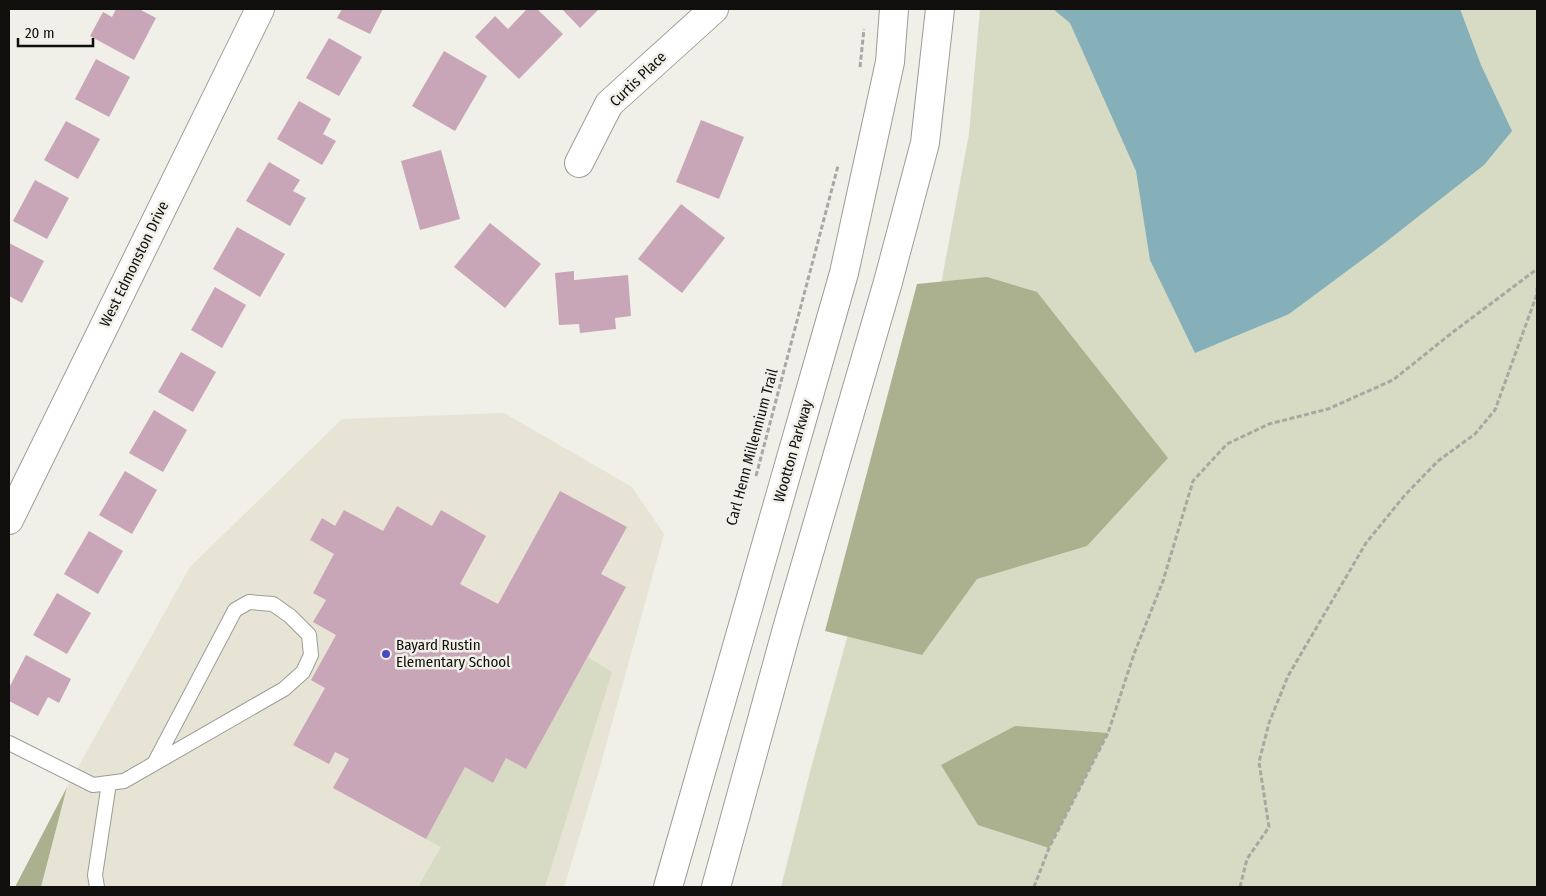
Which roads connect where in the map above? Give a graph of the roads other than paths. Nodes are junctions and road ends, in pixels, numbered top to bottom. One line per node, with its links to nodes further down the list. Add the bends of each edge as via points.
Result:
1 (260, 9): 6 (main road, West Edmonston Drive)
2 (714, 9): 5 (main road, Curtis Place, via 609,104)
3 (894, 9): 11 (main road, Wootton Parkway, via 890,62 844,273)
4 (940, 9): 12 (main road, via 925,143)
5 (579, 163)
6 (9, 520)
7 (9, 744): 9 (lane, via 94,785)
8 (155, 762): 8 (lane, via 284,689 307,664 311,655 309,635 273,604 249,602 235,610); 9 (lane, via 124,781)
9 (109, 783): 10 (lane, via 95,875)
10 (97, 887)
11 (668, 887)
12 (716, 887)

